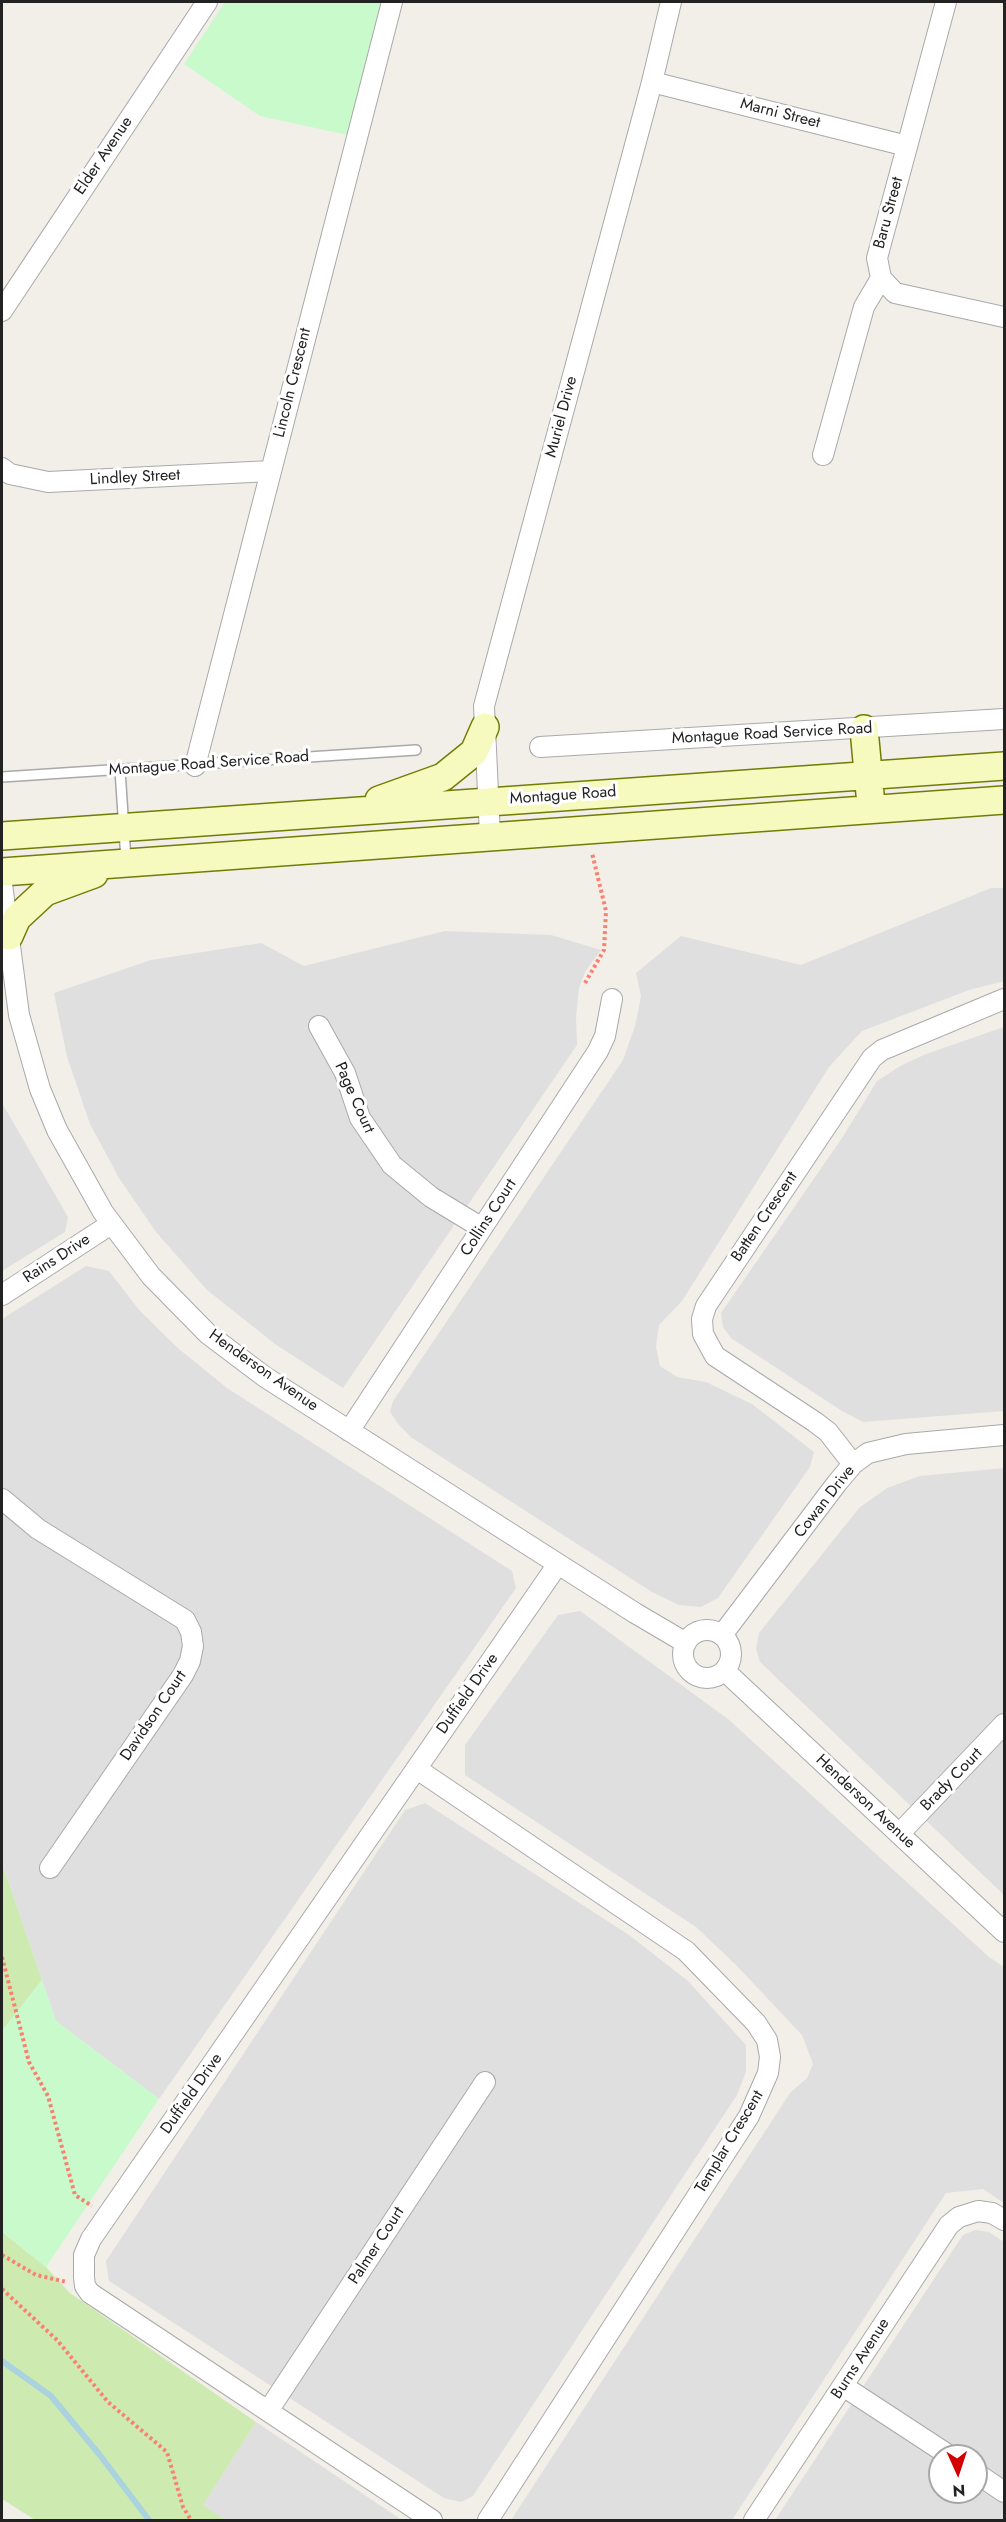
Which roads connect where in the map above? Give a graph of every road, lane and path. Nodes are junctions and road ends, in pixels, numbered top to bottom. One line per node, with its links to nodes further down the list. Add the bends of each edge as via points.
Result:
1 (207, 2): 8 (street, Elder Avenue)
2 (392, 2): 13 (street, Lincoln Crescent)
3 (671, 2): 5 (street, Muriel Drive)
4 (946, 2): 6 (street, Baru Street)
5 (652, 82): 6 (street, Marni Street); 15 (street, Muriel Drive, via 484,706)
6 (907, 146): 7 (street, Baru Street, via 877,258)
7 (881, 278): 10 (street, via 895,293); 11 (street, via 864,307)
8 (7, 288): 9 (street, Elder Avenue)
9 (2, 311)
10 (1005, 318)
11 (823, 455)
12 (2, 468): 13 (street, Lindley Street, via 10,474 48,483)
13 (271, 471): 19 (street, Lincoln Crescent)
14 (1005, 719): 16 (street, Montague Road Service Road)
15 (485, 727): 25 (street, Muriel Drive); 27 (main road, via 474,752 443,777)
16 (864, 729): 17 (street, Montague Road Service Road); 22 (main road)
17 (540, 747)
18 (416, 750): 19 (lane, Montague Road Service Road)
19 (195, 766): 21 (lane, Montague Road Service Road)
20 (1005, 766): 22 (main road, Montague Road)
21 (120, 770): 23 (lane, Montague Road Service Road); 28 (lane)
22 (868, 775): 25 (main road, Montague Road); 26 (main road)
23 (2, 777)
24 (1005, 800): 26 (main road)
25 (488, 801): 27 (main road, Montague Road); 30 (street, Muriel Drive)
26 (872, 810): 30 (main road)
27 (346, 812): 28 (main road, Montague Road)
28 (123, 828): 29 (main road, Montague Road); 32 (lane)
29 (2, 836)
30 (490, 837): 32 (main road)
31 (591, 849): 36 (path, via 606,911 604,950)
32 (126, 863): 33 (main road); 35 (main road, via 45,892 17,918)
33 (2, 872)
34 (2, 884): 35 (street, Henderson Avenue)
35 (9, 936): 40 (street, Henderson Avenue, via 19,1015 40,1089 57,1130)
36 (585, 983)
37 (612, 999): 41 (street, Collins Court, via 598,1051)
38 (1005, 999): 45 (street, Batten Crescent, via 882,1050 872,1058 706,1306 703,1334 715,1356 828,1432)
39 (319, 1026): 41 (street, Page Court, via 345,1073 360,1118 392,1165 431,1197)
40 (111, 1224): 42 (street, Rains Drive); 43 (street, Henderson Avenue, via 152,1276 208,1334 265,1377)
41 (482, 1228): 43 (street, Collins Court)
42 (2, 1295)
43 (350, 1431): 47 (street, Henderson Avenue)
44 (1005, 1435): 45 (street, Cowan Drive, via 887,1447 868,1453)
45 (853, 1464): 48 (street, Cowan Drive)
46 (2, 1499): 54 (street, Davidson Court, via 38,1529 185,1620 193,1646 183,1675)
47 (558, 1564): 49 (street, Henderson Avenue); 52 (street, Duffield Drive)
48 (722, 1635): 49 (street, via 706,1630); 50 (street, via 731,1653)
49 (686, 1642): 50 (street, via 684,1664 691,1672 708,1679)
50 (725, 1671): 53 (street, Henderson Avenue)
51 (1005, 1724): 53 (street, Brady Court)
52 (417, 1768): 58 (street, Duffield Drive); 70 (street, Templar Crescent, via 686,1951 756,2023 767,2040 770,2057 768,2073 749,2116)
53 (899, 1834): 55 (street, Henderson Avenue)
54 (50, 1868)
55 (1005, 1932)
56 (2, 1957): 58 (path, via 29,2062 48,2096 75,2195)
57 (485, 2082): 64 (street, Palmer Court)
58 (108, 2216): 61 (street, Duffield Drive, via 84,2255)
59 (1005, 2220): 63 (street, Burns Avenue, via 978,2211 949,2225)
60 (2, 2255): 61 (path, via 36,2275)
61 (86, 2286): 64 (street, via 90,2293)
62 (2, 2289): 68 (path, via 57,2340 108,2402 166,2452 183,2507)
63 (843, 2386): 65 (street); 71 (street, Burns Avenue)
64 (268, 2411): 69 (street)
65 (932, 2444)
66 (988, 2481): 67 (street)
67 (1005, 2492)
68 (191, 2520)
69 (432, 2520)
70 (488, 2520)
71 (754, 2520)

